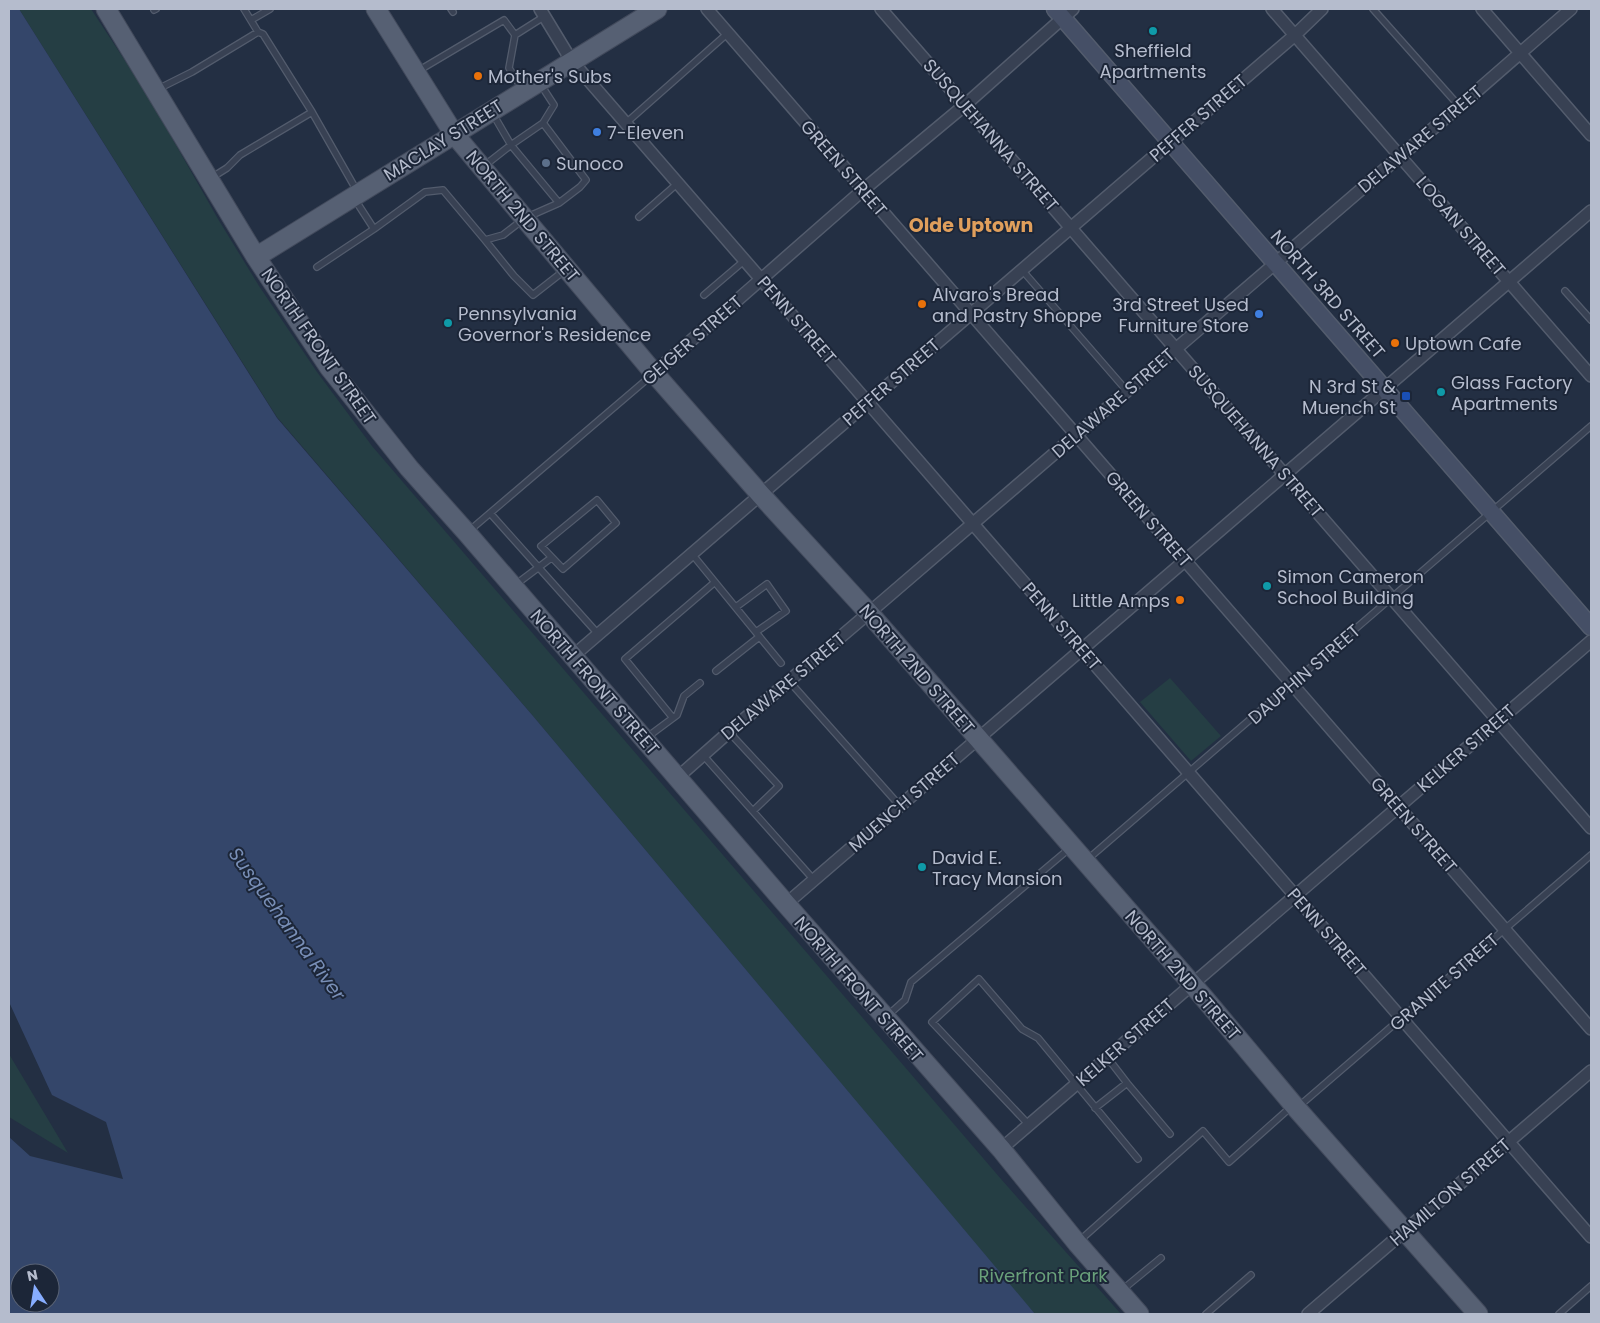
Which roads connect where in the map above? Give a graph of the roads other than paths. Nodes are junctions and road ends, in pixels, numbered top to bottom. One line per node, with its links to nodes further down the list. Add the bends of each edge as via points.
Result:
1 (106, 9): 24 (main road, NORTH FRONT STREET)
2 (244, 9): 15 (lane)
3 (270, 9): 15 (lane)
4 (376, 9): 22 (main road, NORTH 2ND STREET)
5 (657, 9): 21 (main road, MACLAY STREET)
6 (707, 9): 17 (street, GREEN STREET)
7 (881, 9): 25 (street, SUSQUEHANNA STREET)
8 (1272, 9): 19 (street, LOGAN STREET)
9 (1322, 9): 19 (street, PEFFER STREET)
10 (1373, 9): 26 (lane)
11 (1482, 9): 20 (street)
12 (1571, 9): 20 (street, DELAWARE STREET)
13 (542, 12): 18 (lane); 21 (street, PENN STREET)
14 (1064, 12): 25 (street, GEIGER STREET); 33 (main road, NORTH 3RD STREET)
15 (252, 20): 16 (lane)
16 (258, 32): 24 (lane); 28 (lane, via 263,34)
17 (728, 33): 30 (lane); 39 (street, GREEN STREET)
18 (515, 35): 22 (lane, via 504,20); 23 (lane, via 510,68)
19 (1295, 35): 33 (street, PEFFER STREET); 35 (street, LOGAN STREET)
20 (1520, 53): 26 (street, DELAWARE STREET); 32 (street)
21 (571, 60): 23 (main road, MACLAY STREET); 30 (street, PENN STREET)
22 (416, 72): 31 (main road, NORTH 2ND STREET)
23 (531, 86): 27 (main road, MACLAY STREET); 29 (lane, via 554,105)
24 (155, 91): 37 (main road, NORTH FRONT STREET)
25 (965, 105): 39 (street, GEIGER STREET); 45 (street, SUSQUEHANNA STREET)
26 (1460, 107): 35 (street, DELAWARE STREET)
27 (491, 111): 31 (main road, MACLAY STREET); 34 (lane)
28 (312, 112): 37 (lane, via 240,155); 40 (lane)
29 (543, 123): 34 (lane); 41 (lane, via 586,180)
30 (626, 124): 38 (street, PENN STREET)
31 (454, 134): 36 (main road, NORTH 2ND STREET); 40 (main road, MACLAY STREET)
32 (1591, 135)
33 (1170, 142): 45 (street, PEFFER STREET); 50 (main road, NORTH 3RD STREET)
34 (511, 145): 36 (lane); 41 (lane)
35 (1400, 156): 50 (street, DELAWARE STREET); 55 (street, LOGAN STREET)
36 (482, 168): 44 (main road, NORTH 2ND STREET)
37 (209, 179): 48 (main road, NORTH FRONT STREET)
38 (678, 183): 43 (lane); 49 (street, PENN STREET)
39 (863, 190): 54 (street, GEIGER STREET); 58 (street, GREEN STREET)
40 (356, 195): 46 (lane); 48 (main road, MACLAY STREET)
41 (559, 203): 44 (lane)
42 (1591, 211): 55 (street, MUENCH STREET)
43 (639, 217)
44 (525, 218): 47 (lane, via 503,235); 52 (main road, NORTH 2ND STREET)
45 (1071, 228): 53 (street, PEFFER STREET); 60 (street, SUSQUEHANNA STREET)
46 (374, 229): 47 (lane, via 425,192 443,190); 51 (lane)
47 (485, 240): 52 (lane, via 533,296)
48 (256, 257): 73 (main road, NORTH FRONT STREET, via 329,367 409,468)
49 (745, 260): 54 (street, PENN STREET); 57 (lane)
50 (1276, 263): 60 (street, DELAWARE STREET); 63 (main road, NORTH 3RD STREET)
51 (317, 267)
52 (567, 268): 62 (main road, NORTH 2ND STREET)
53 (1022, 270): 58 (street, PEFFER STREET); 64 (lane)
54 (762, 280): 62 (street, GEIGER STREET); 65 (street, PENN STREET)
55 (1509, 282): 61 (street, LOGAN STREET); 63 (street, MUENCH STREET)
56 (1565, 291): 59 (lane)
57 (704, 295)
58 (971, 314): 65 (street, PEFFER STREET); 67 (street, GREEN STREET)
59 (1591, 320)
60 (1176, 349): 64 (street, DELAWARE STREET); 68 (street, SUSQUEHANNA STREET)
61 (1590, 372)
62 (654, 373): 69 (main road, NORTH 2ND STREET); 71 (lane, GEIGER STREET)
63 (1384, 389): 68 (street, MUENCH STREET); 70 (main road, NORTH 3RD STREET)
64 (1127, 391): 67 (street, DELAWARE STREET)
65 (868, 403): 69 (street, PEFFER STREET); 72 (street, PENN STREET)
66 (1591, 426): 70 (lane, DAUPHIN STREET)
67 (1076, 435): 72 (street, DELAWARE STREET); 76 (street, GREEN STREET)
68 (1285, 474): 76 (street, MUENCH STREET); 80 (street, SUSQUEHANNA STREET)
69 (761, 494): 74 (street, PEFFER STREET); 82 (main road, NORTH 2ND STREET)
70 (1492, 512): 80 (lane, DAUPHIN STREET); 83 (main road, NORTH 3RD STREET)
71 (490, 513): 73 (lane, GEIGER STREET); 77 (lane)
72 (973, 524): 82 (street, DELAWARE STREET); 87 (street, PENN STREET)
73 (467, 533): 79 (main road, NORTH FRONT STREET)
74 (692, 554): 78 (lane); 84 (street, PEFFER STREET)
75 (551, 558): 75 (lane, via 541,546 597,500 616,523 562,569); 77 (lane)
76 (1185, 560): 87 (street, MUENCH STREET); 93 (street, GREEN STREET)
77 (540, 566): 79 (lane); 84 (lane)
78 (715, 582): 81 (lane); 94 (lane, via 625,659)
79 (513, 586): 88 (main road, NORTH FRONT STREET)
80 (1392, 598): 93 (lane, DAUPHIN STREET); 95 (street, SUSQUEHANNA STREET)
81 (736, 607): 85 (lane); 85 (lane, via 767,584 786,611)
82 (869, 613): 91 (street, DELAWARE STREET); 98 (main road, NORTH 2ND STREET)
83 (1591, 627)
84 (599, 634): 88 (street, PEFFER STREET)
85 (758, 634): 89 (lane); 90 (lane)
86 (1591, 641): 95 (street, KELKER STREET)
87 (1082, 649): 98 (street, MUENCH STREET); 100 (street, PENN STREET)
88 (573, 656): 97 (main road, NORTH FRONT STREET)
89 (780, 663)
90 (716, 671)
91 (789, 680): 96 (street, DELAWARE STREET); 102 (lane)
92 (700, 683): 94 (lane, via 684,696)
93 (1292, 684): 100 (lane, DAUPHIN STREET); 103 (street, GREEN STREET)
94 (673, 718): 97 (lane)
95 (1498, 720): 103 (street, KELKER STREET); 105 (street, SUSQUEHANNA STREET)
96 (729, 732): 99 (street, DELAWARE STREET); 104 (lane, via 779,786)
97 (644, 739): 101 (main road, NORTH FRONT STREET)
98 (978, 739): 102 (street, MUENCH STREET); 106 (main road, NORTH 2ND STREET)
99 (703, 755): 101 (street, DELAWARE STREET); 104 (lane)
100 (1189, 773): 108 (lane, DAUPHIN STREET); 110 (street, PENN STREET)
101 (677, 778): 111 (main road, NORTH FRONT STREET)
102 (900, 806): 109 (street, MUENCH STREET)
103 (1399, 806): 110 (street, KELKER STREET); 112 (street, GREEN STREET)
104 (753, 810): 109 (lane)
105 (1591, 828)
106 (1072, 847): 108 (main road, NORTH 2ND STREET); 114 (lane, via 911,982 905,1000)
107 (1591, 855): 112 (lane, GRANITE STREET)
108 (1085, 862): 113 (main road, NORTH 2ND STREET)
109 (814, 880): 111 (street, MUENCH STREET)
110 (1295, 896): 113 (street, KELKER STREET); 115 (street, PENN STREET)
111 (786, 904): 114 (main road, NORTH FRONT STREET)
112 (1505, 929): 115 (lane, GRANITE STREET); 116 (street, GREEN STREET)
113 (1192, 984): 117 (street, KELKER STREET); 121 (main road, NORTH 2ND STREET)
114 (885, 1018): 126 (main road, NORTH FRONT STREET)
115 (1402, 1018): 121 (lane, GRANITE STREET); 125 (street, PENN STREET)
116 (1591, 1029)
117 (1107, 1058): 119 (lane); 120 (street, KELKER STREET)
118 (1591, 1071): 125 (street, HAMILTON STREET)
119 (1126, 1083): 122 (lane); 124 (lane)
120 (1076, 1085): 122 (lane); 123 (street, KELKER STREET); 123 (lane, via 1038,1038 1022,1029 979,979 932,1022)
121 (1295, 1107): 128 (main road, NORTH 2ND STREET); 130 (lane, GRANITE STREET, via 1229,1162 1203,1131)
122 (1095, 1108): 127 (lane)
123 (1029, 1125): 126 (street, KELKER STREET)
124 (1170, 1134)
125 (1509, 1142): 128 (street, HAMILTON STREET); 129 (street, PENN STREET)
126 (1001, 1149): 130 (main road, NORTH FRONT STREET)
127 (1138, 1159)
128 (1405, 1231): 135 (street, HAMILTON STREET); 136 (main road, NORTH 2ND STREET)
129 (1591, 1237)
130 (1077, 1243): 134 (main road, NORTH FRONT STREET)
131 (1161, 1258): 134 (lane)
132 (1251, 1275): 138 (lane)
133 (1591, 1286): 139 (lane)
134 (1120, 1292): 137 (main road, NORTH FRONT STREET)
135 (1311, 1313)
136 (1475, 1313)
137 (1140, 1314)
138 (1206, 1314)
139 (1559, 1314)

